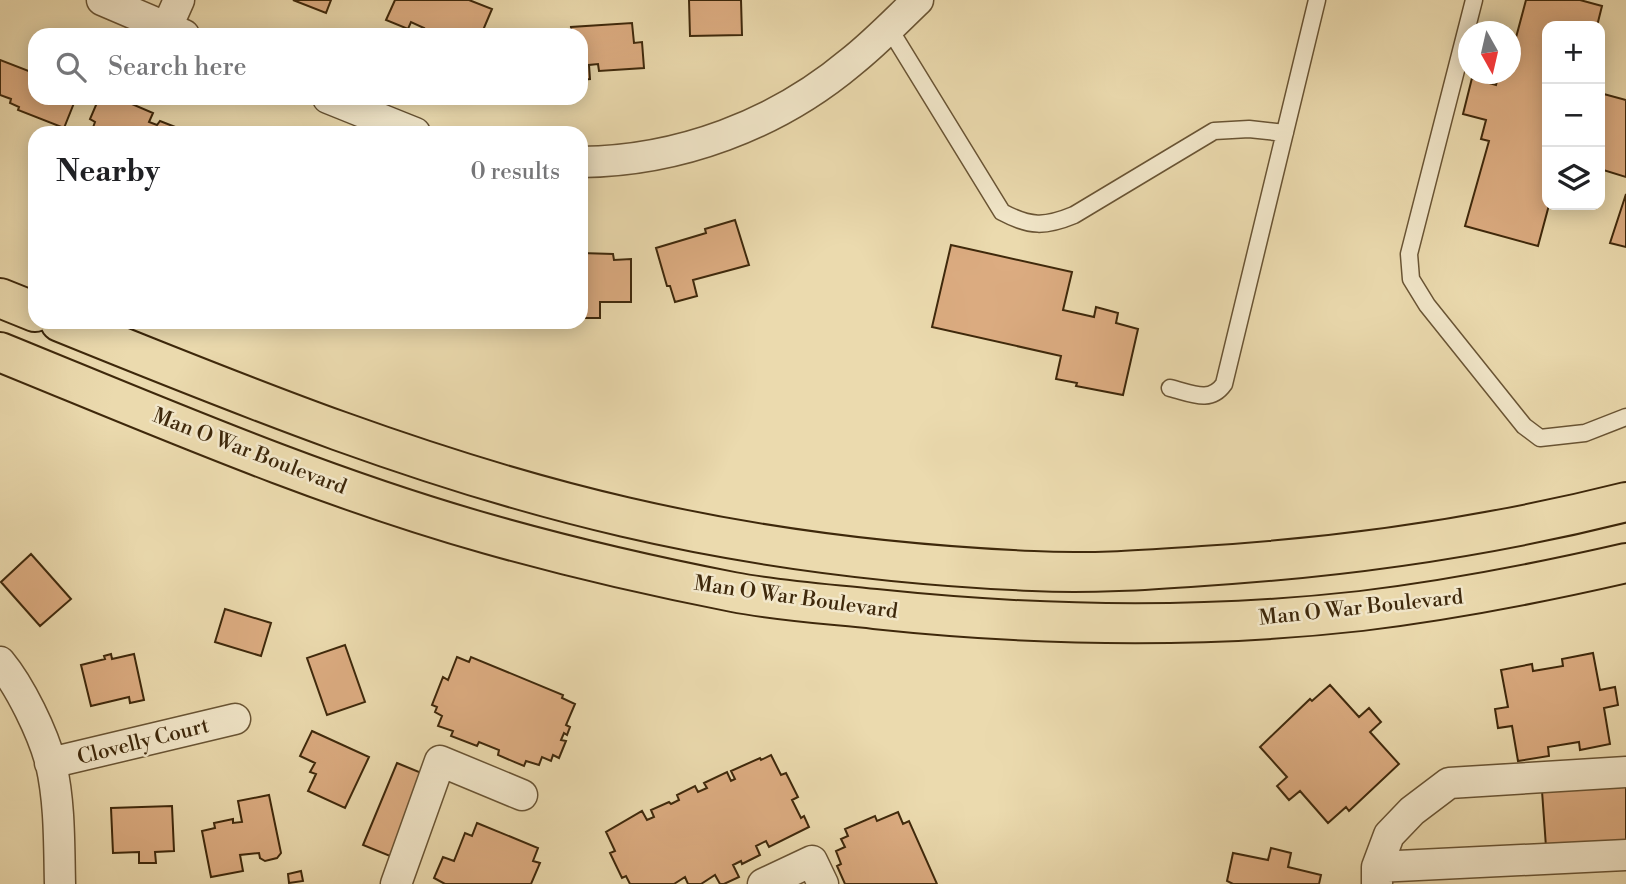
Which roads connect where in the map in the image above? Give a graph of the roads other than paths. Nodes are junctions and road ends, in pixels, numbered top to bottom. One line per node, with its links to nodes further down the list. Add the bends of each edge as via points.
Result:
1 (102, 0): 6 (street)
2 (179, 0): 7 (street)
3 (918, 0): 8 (street)
4 (1317, 0): 11 (lane)
5 (1474, 0): 18 (lane, via 1409,254 1411,279 1524,426 1540,438 1585,433)
6 (169, 28)
7 (176, 28)
8 (889, 28): 11 (lane, via 1002,212 1018,220 1052,224 1074,215 1214,131); 12 (street, via 814,89 734,132 673,152)
9 (345, 105): 10 (street)
10 (398, 126)
11 (1285, 133): 17 (lane, via 1224,384 1218,393 1205,396)
12 (588, 162)
13 (0, 298): 14 (main road)
14 (28, 309)
15 (78, 329): 19 (main road, via 383,448 475,477 623,517 838,554 1037,571 1281,561 1481,534)
16 (0, 352): 20 (main road, Man O War Boulevard, via 249,452 405,508 487,534 737,593 1017,621 1264,620 1478,594)
17 (1170, 388)
18 (1626, 418)
19 (1626, 502)
20 (1626, 563)
21 (0, 662): 23 (street, via 27,705)
22 (235, 719): 23 (street, Clovelly Court)
23 (50, 763): 28 (street)
24 (1626, 772): 27 (street, via 1449,783 1388,835)
25 (522, 794): 29 (street, via 440,761)
26 (1626, 855): 27 (street)
27 (1377, 876)
28 (60, 884)
29 (396, 884)
30 (763, 884): 31 (street, via 812,860)
31 (823, 884)

